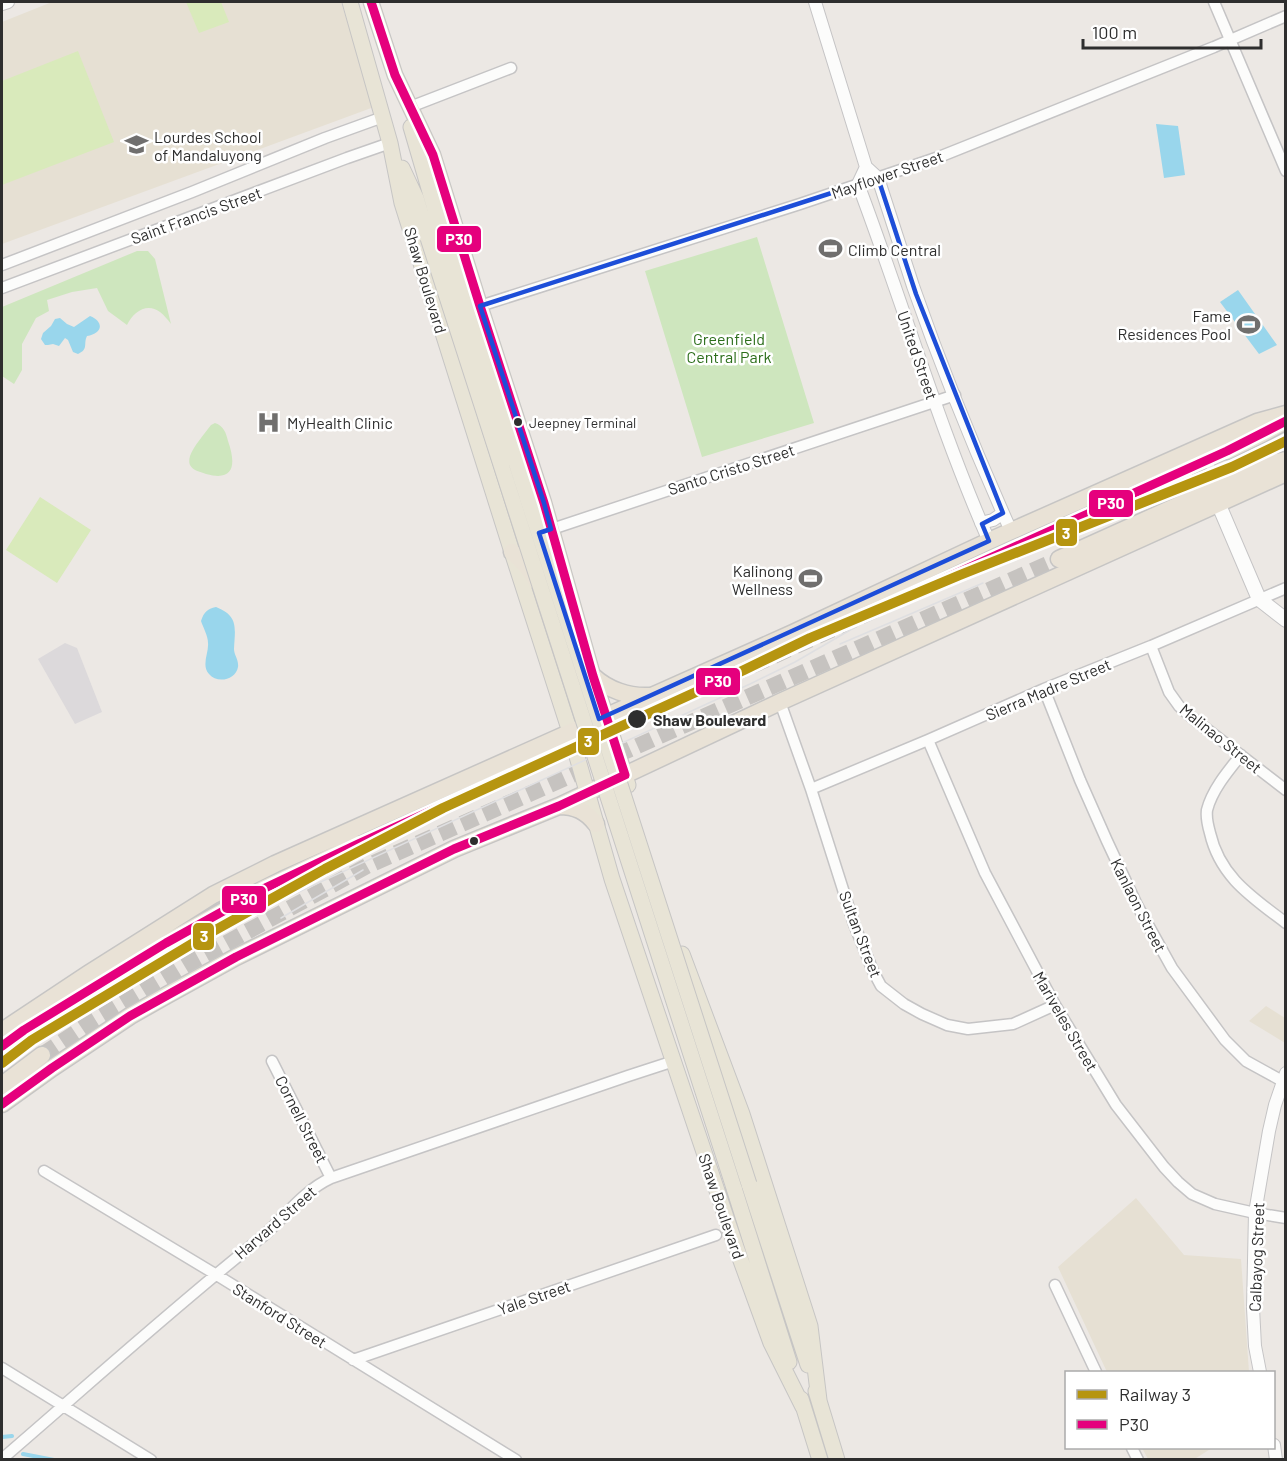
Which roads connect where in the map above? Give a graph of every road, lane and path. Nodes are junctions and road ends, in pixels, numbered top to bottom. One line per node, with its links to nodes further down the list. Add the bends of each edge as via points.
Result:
1 (8, 2): 6 (street)
2 (350, 2): 12 (main road, Shaw Boulevard)
3 (371, 2): 10 (main road, Shaw Boulevard)
4 (815, 2): 14 (street)
5 (1214, 2): 8 (street)
6 (2, 4)
7 (1286, 16): 8 (street, Mayflower Street)
8 (1231, 39): 15 (street); 16 (street, Mayflower Street, via 958,150)
9 (510, 68): 11 (street)
10 (395, 75): 11 (main road, Shaw Boulevard); 18 (main road)
11 (410, 107): 21 (main road, Shaw Boulevard, via 433,155)
12 (383, 117): 13 (main road, Shaw Boulevard); 19 (street, Saint Francis Street)
13 (390, 143): 18 (main road); 20 (street, Saint Francis Street); 32 (main road, Shaw Boulevard, via 402,203)
14 (866, 167): 16 (street, United Street); 17 (street)
15 (1286, 171)
16 (878, 178): 17 (street, Mayflower Street); 22 (street, United Street)
17 (858, 184): 21 (street, Mayflower Street); 23 (street, United Street)
18 (435, 236): 79 (main road, Shaw Boulevard, bridge)
19 (2, 265)
20 (2, 288)
21 (480, 306): 29 (main road, Shaw Boulevard)
22 (955, 395): 23 (street, Santo Cristo Street); 31 (street, United Street)
23 (934, 402): 33 (street, United Street); 34 (street, Santo Cristo Street)
24 (1286, 414): 35 (highway, via 1257,422)
25 (1286, 420): 26 (highway)
26 (1227, 450)
27 (1286, 460): 38 (highway)
28 (1286, 473): 30 (highway)
29 (544, 503): 32 (main road, via 525,518); 34 (main road, Shaw Boulevard)
30 (1218, 503): 40 (main road); 46 (highway)
31 (1003, 513): 33 (street); 35 (street, United Street)
32 (501, 518): 37 (main road, Shaw Boulevard)
33 (981, 523): 36 (street, United Street)
34 (551, 529): 37 (street, Santo Cristo Street); 43 (main road, Shaw Boulevard)
35 (1011, 531): 36 (highway)
36 (989, 541): 45 (highway)
37 (510, 548): 48 (highway, via 529,568 550,604); 49 (main road, Shaw Boulevard)
38 (1059, 559)
39 (1286, 588): 40 (street, Sierra Madre Street)
40 (1259, 598): 41 (main road); 42 (street, Sierra Madre Street)
41 (1286, 620)
42 (1151, 646): 44 (street, Sierra Madre Street); 51 (street, Malinao Street, via 1169,692 1179,706)
43 (593, 676): 45 (highway, via 622,693); 47 (main road, Shaw Boulevard)
44 (1044, 689): 50 (street, Sierra Madre Street); 73 (street, Kanlaon Street, via 1107,841 1172,968 1225,1040 1246,1060)
45 (653, 695): 47 (highway)
46 (780, 702): 52 (highway); 54 (street, Sultan Street)
47 (606, 716): 48 (highway); 52 (main road, Shaw Boulevard)
48 (588, 725): 49 (highway); 52 (highway, via 606,762)
49 (570, 732): 53 (highway, via 592,748); 56 (main road, Shaw Boulevard); 65 (highway, via 213,895)
50 (928, 741): 54 (street, Sierra Madre Street); 64 (street, Mariveles Street, via 985,873)
51 (1241, 755): 55 (street, Malinao Street); 62 (street, via 1211,798 1207,813 1214,848 1243,890)
52 (625, 775): 53 (highway); 60 (main road, Shaw Boulevard)
53 (608, 783): 56 (highway); 61 (highway)
54 (811, 789): 64 (street, Sultan Street, via 854,924 881,986 922,1014 968,1029 1013,1024)
55 (1286, 790)
56 (587, 792): 57 (highway); 58 (main road, Shaw Boulevard)
57 (559, 806): 58 (highway, via 583,811); 76 (highway, via 454,849 228,962 130,1016)
58 (596, 824): 63 (main road, Shaw Boulevard)
59 (358, 844): 66 (highway, via 263,889 166,943)
60 (670, 917): 61 (main road); 67 (main road, Shaw Boulevard)
61 (651, 922): 63 (main road); 71 (highway)
62 (1286, 923)
63 (629, 929): 70 (main road, Shaw Boulevard)
64 (1055, 1005): 80 (street, Mariveles Street, via 1116,1105 1178,1182 1192,1194 1215,1204)
65 (2, 1031)
66 (2, 1046)
67 (717, 1049): 71 (main road); 72 (main road, Shaw Boulevard)
68 (42, 1055): 75 (highway)
69 (272, 1061): 78 (street, Cornell Street)
70 (674, 1061): 71 (main road); 74 (main road, Shaw Boulevard); 78 (street, Harvard Street)
71 (699, 1061): 72 (main road); 74 (main road)
72 (723, 1066): 89 (main road, Shaw Boulevard, via 810,1326)
73 (1284, 1079): 80 (street, Calbayog Street, via 1269,1131)
74 (680, 1080): 91 (main road, Shaw Boulevard, via 771,1343)
75 (2, 1085)
76 (2, 1104)
77 (44, 1171): 83 (street, Stanford Street)
78 (331, 1178): 83 (street, Harvard Street, via 309,1190 274,1226)
79 (742, 1186): 89 (main road, Shaw Boulevard); 91 (main road, Shaw Boulevard)
80 (1255, 1213): 81 (street, Mariveles Street); 88 (street, Calbayog Street, via 1253,1308)
81 (1286, 1218)
82 (716, 1235): 85 (street, Yale Street)
83 (215, 1274): 85 (street, Stanford Street); 90 (street, Harvard Street)
84 (1055, 1285): 87 (street)
85 (353, 1360): 94 (street, Stanford Street)
86 (2, 1368): 90 (street)
87 (1096, 1371)
88 (1260, 1371)
89 (819, 1400): 96 (main road, Shaw Boulevard)
90 (64, 1406): 92 (street, Harvard Street); 93 (street)
91 (803, 1407): 95 (main road, Shaw Boulevard)
92 (2, 1459)
93 (151, 1460)
94 (516, 1460)
95 (820, 1460)
96 (837, 1460)

